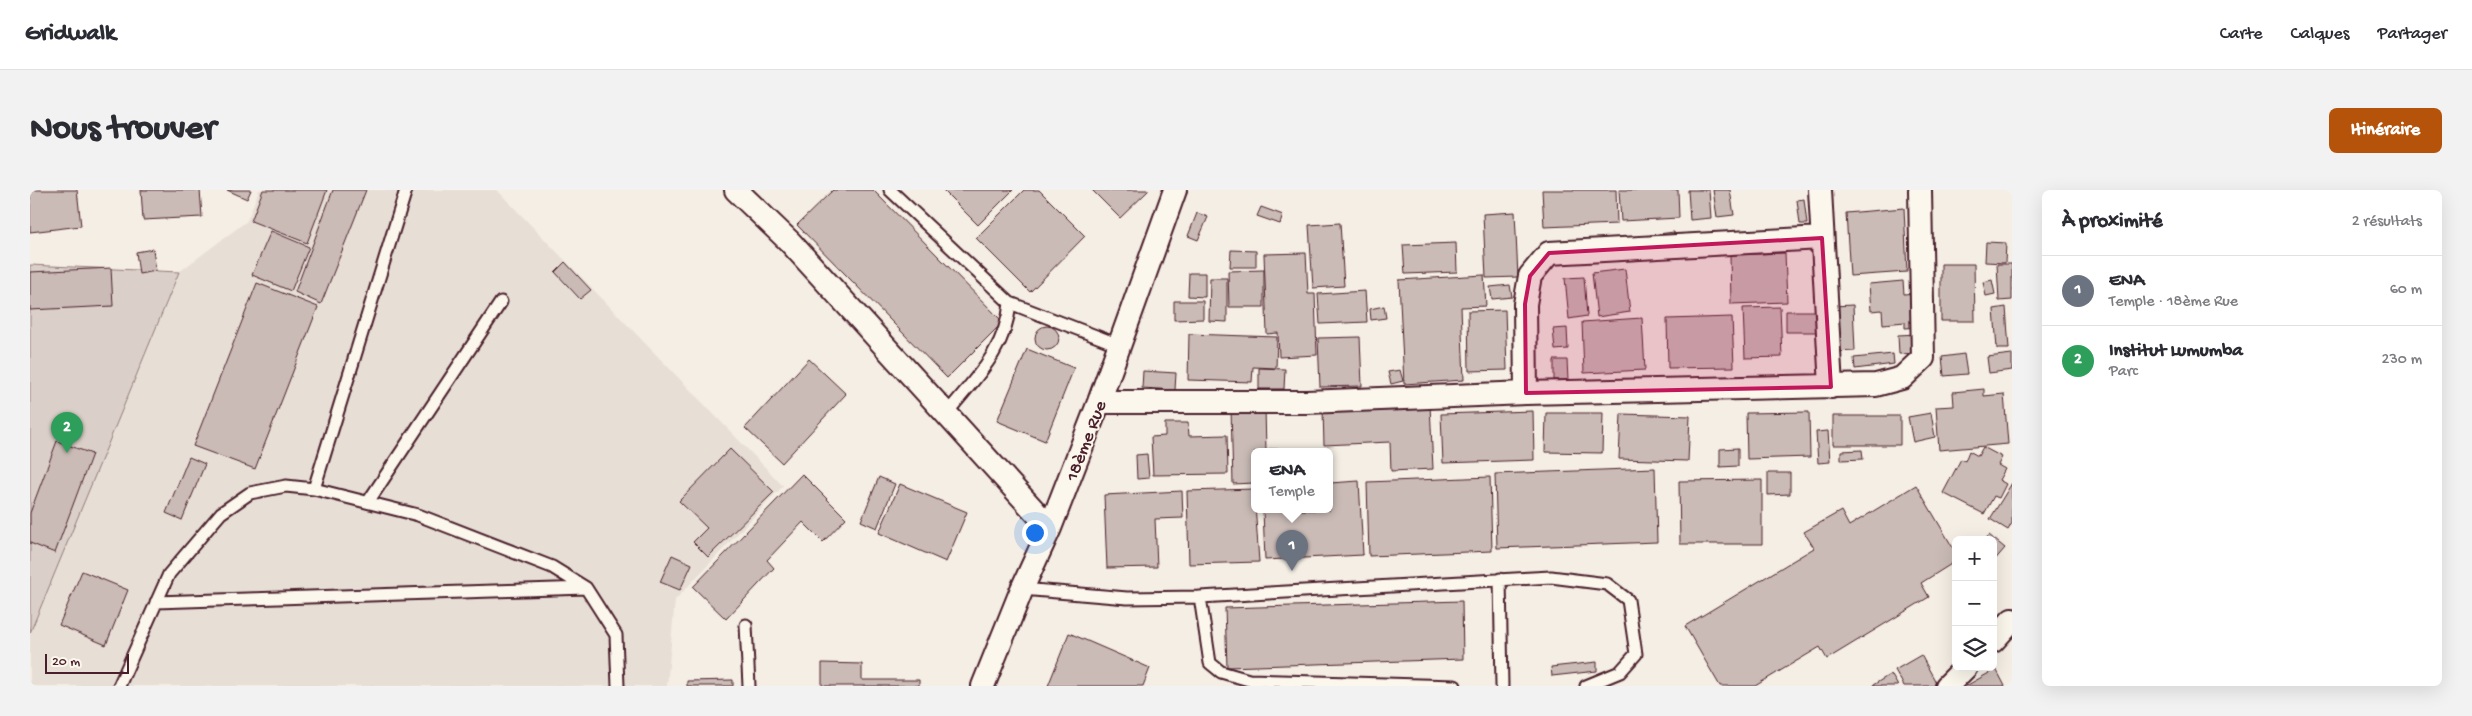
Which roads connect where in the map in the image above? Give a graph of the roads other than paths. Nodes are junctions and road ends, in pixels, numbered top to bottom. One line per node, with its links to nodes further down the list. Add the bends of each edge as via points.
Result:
1 (406, 190): 15 (lane)
2 (736, 190): 14 (street, via 790,242)
3 (890, 190): 9 (lane)
4 (1175, 190): 10 (street, 18ème Rue)
5 (1820, 190): 7 (street)
6 (1920, 190): 11 (street, via 1923,358 1902,378 1876,385)
7 (1822, 238): 11 (street); 12 (street, via 1549,253 1530,276 1525,304)
8 (501, 302): 16 (lane)
9 (1010, 303): 10 (lane); 14 (lane, via 1008,323 996,352)
10 (1119, 346): 13 (street, 18ème Rue)
11 (1831, 387): 12 (street)
12 (1526, 393): 13 (street, via 1307,402)
13 (1099, 402): 17 (street, 18ème Rue)
14 (947, 413): 17 (street)
15 (314, 490): 16 (lane); 22 (lane, via 286,486 250,493 221,513 169,574)
16 (368, 502): 19 (lane, via 418,514 552,567)
17 (1050, 528): 20 (street, 18ème Rue)
18 (1500, 579): 21 (lane); 32 (lane); 33 (lane, via 1551,577 1607,584 1628,600 1636,654 1620,672)
19 (586, 588): 22 (lane); 28 (lane, via 616,635)
20 (1022, 589): 21 (lane, via 1127,598); 30 (street, 18ème Rue)
21 (1200, 597): 31 (lane, via 1210,663 1221,672 1248,680)
22 (156, 602): 27 (lane)
23 (2012, 620): 25 (street)
24 (746, 625): 29 (lane)
25 (1997, 636)
26 (1962, 671): 34 (street)
27 (119, 686)
28 (618, 686)
29 (749, 686)
30 (984, 686)
31 (1455, 686)
32 (1502, 686)
33 (1586, 686)
34 (1947, 686)

